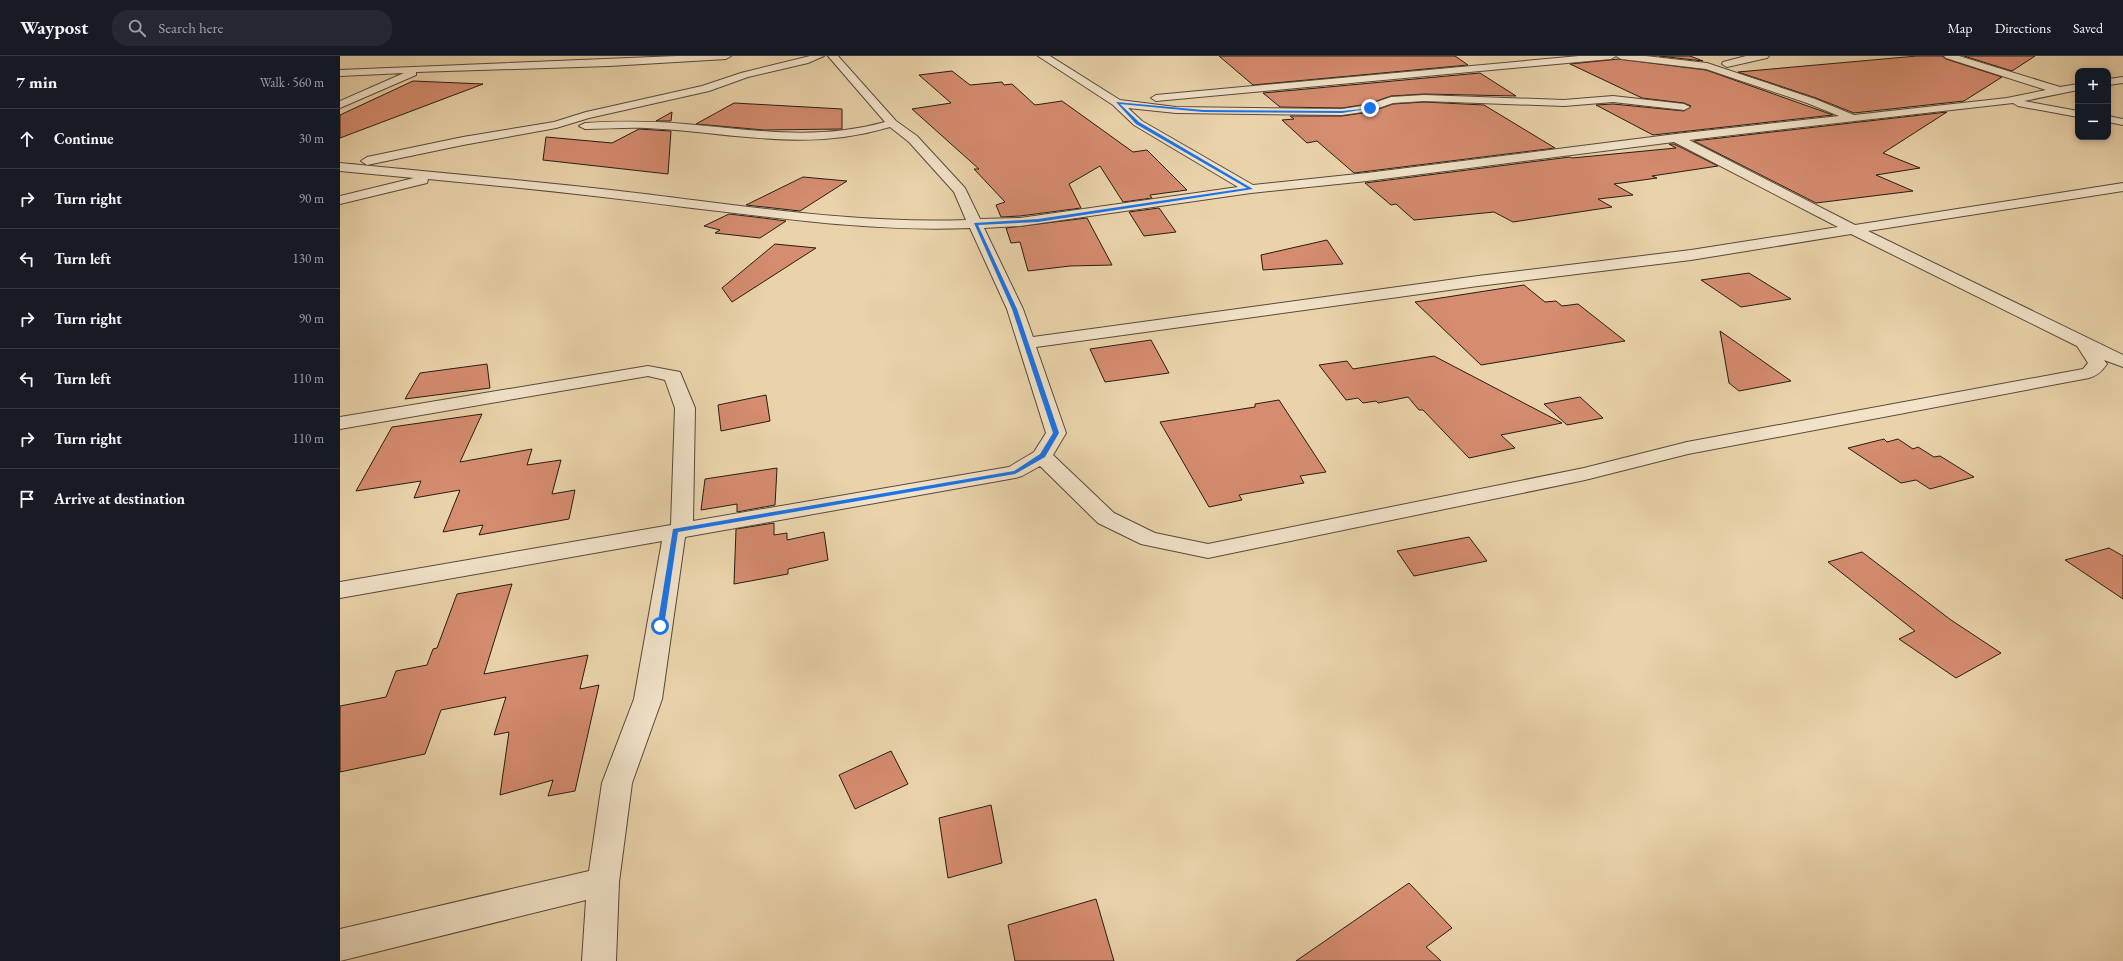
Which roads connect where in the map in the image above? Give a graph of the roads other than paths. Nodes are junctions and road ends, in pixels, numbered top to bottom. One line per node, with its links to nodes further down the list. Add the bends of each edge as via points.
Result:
1 (726, 56): 11 (street, via 609,63)
2 (819, 56): 27 (street, via 745,74 705,90 586,115)
3 (834, 56): 26 (street)
4 (1043, 56): 19 (street)
5 (1611, 56): 19 (street)
6 (1621, 56): 13 (street, via 1707,66)
7 (1764, 56): 10 (street)
8 (1949, 56): 17 (street)
9 (1717, 57): 10 (street)
10 (1727, 64): 13 (street)
11 (421, 69): 12 (street); 20 (street)
12 (340, 73)
13 (1732, 74): 23 (street, via 1811,100)
14 (2123, 80): 15 (street)
15 (2111, 82)
16 (2075, 87): 17 (street)
17 (2058, 90): 18 (street)
18 (2007, 100): 22 (street); 23 (street)
19 (1117, 103): 21 (street, via 1176,110 1342,112 1370,108 1391,100 1424,98 1564,103 1597,99); 32 (street, via 1138,123)
20 (340, 105)
21 (1684, 107)
22 (2075, 113)
23 (1850, 118): 28 (street)
24 (2111, 120): 25 (street)
25 (2123, 122)
26 (892, 123): 27 (street, via 872,131 846,136 807,139 655,125); 34 (street, via 913,139 960,191)
27 (556, 125): 29 (street, via 463,141)
28 (1676, 138): 32 (street); 35 (street)
29 (340, 167): 30 (street)
30 (439, 176): 33 (street); 34 (street, via 572,189 836,221)
31 (2123, 188): 35 (street)
32 (1251, 189): 34 (street, via 1038,220)
33 (340, 200)
34 (976, 224): 37 (street, via 1015,309)
35 (1854, 230): 36 (street); 37 (street, via 1691,255 1478,281)
36 (2082, 341): 38 (street); 40 (street, via 2098,364 2089,373 1687,448 1585,474 1208,551 1149,539 1106,518)
37 (1026, 343): 40 (street, via 1056,433)
38 (2123, 362)
39 (340, 423): 41 (street, via 648,371 673,376 685,408)
40 (1042, 456): 41 (street, via 1015,472)
41 (679, 531): 42 (street); 43 (street, via 648,699 617,783)
42 (340, 590)
43 (603, 882): 44 (street); 45 (street)
44 (340, 945)
45 (599, 961)

